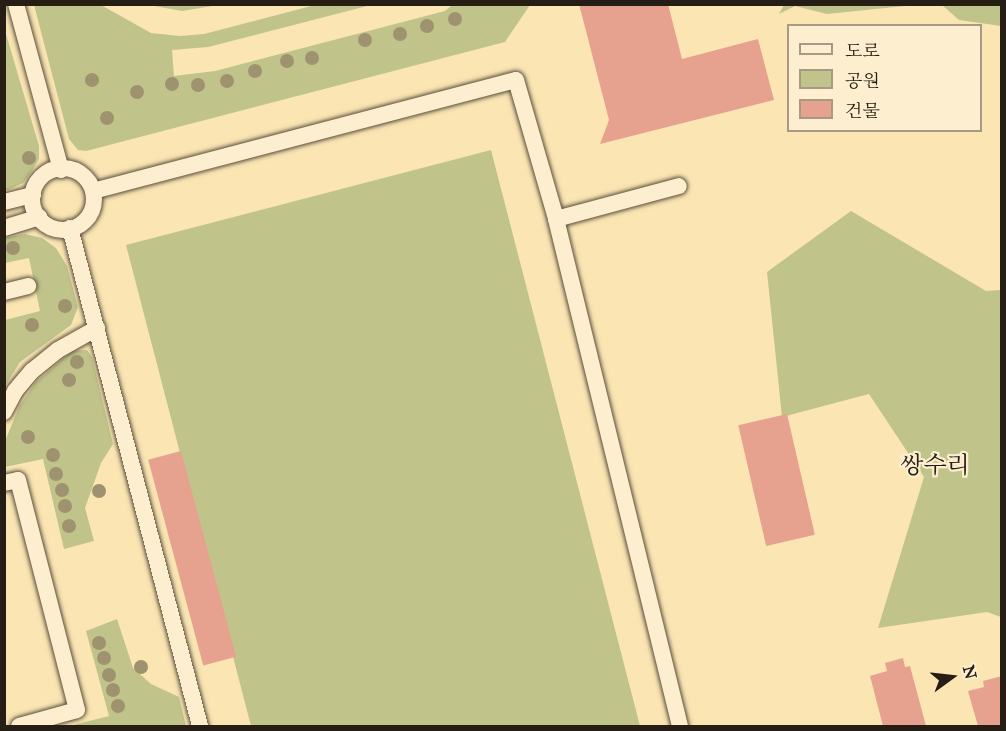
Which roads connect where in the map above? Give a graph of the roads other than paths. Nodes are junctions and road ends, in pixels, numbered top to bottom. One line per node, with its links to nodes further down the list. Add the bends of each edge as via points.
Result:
1 (16, 4): 2 (street)
2 (61, 170): 4 (street, via 80,172); 5 (street, via 44,175)
3 (679, 186): 8 (street)
4 (93, 191): 8 (street, via 516,80); 10 (street, via 93,208 88,218)
5 (33, 195): 6 (street); 7 (street)
6 (4, 202)
7 (39, 217): 9 (street); 10 (street, via 59,230)
8 (556, 219): 19 (street)
9 (4, 228)
10 (70, 228): 13 (street)
11 (28, 286): 12 (street)
12 (4, 292)
13 (97, 328): 14 (street, via 58,350 32,371); 18 (street)
14 (4, 412)
15 (4, 483): 16 (street, via 18,480 77,710)
16 (48, 723): 17 (street)
17 (18, 726)
18 (200, 726)
19 (680, 726)

